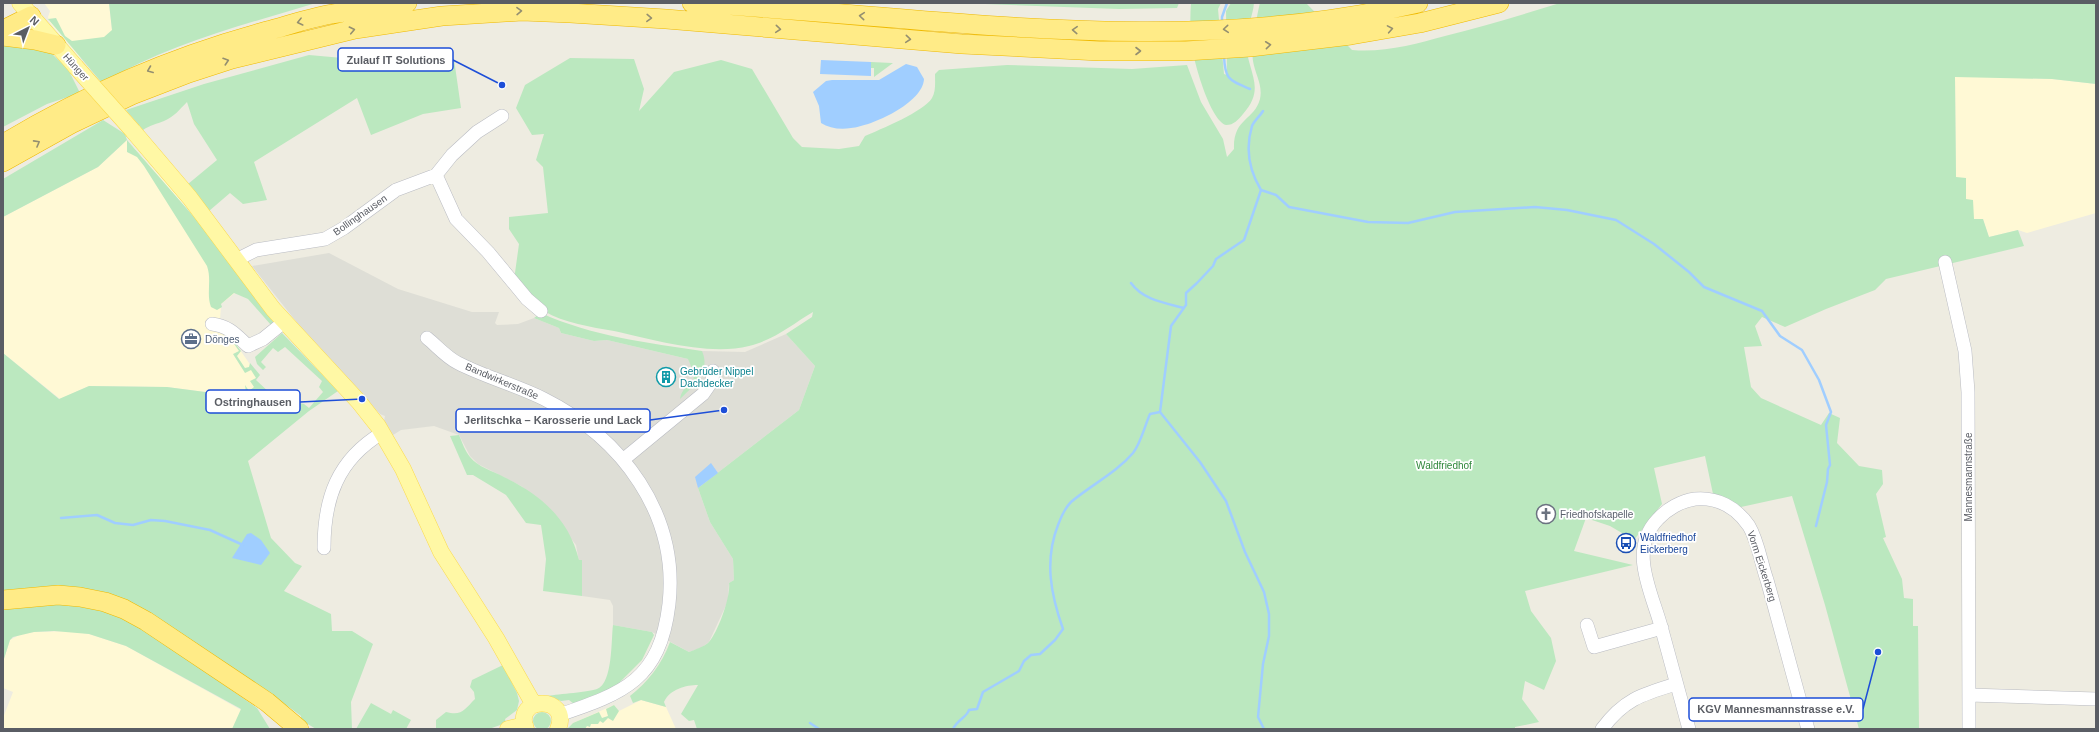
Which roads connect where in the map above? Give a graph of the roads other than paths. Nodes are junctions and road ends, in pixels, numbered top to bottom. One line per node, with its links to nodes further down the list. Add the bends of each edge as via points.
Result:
1 (407, 3): 11 (highway, one-way to 11, via 331,14 186,55 81,101)
2 (692, 3): 3 (highway, one-way to 2, via 1334,18 1219,29 1114,32 962,24)
3 (1418, 3)
4 (1499, 3): 12 (highway, one-way to 4, via 77,121 138,92 189,73 232,59 356,29 442,16 522,11 570,13 962,44 1099,51 1200,50 1351,35 1420,23)
5 (25, 9): 6 (highway); 7 (highway); 9 (main road, Hünger)
6 (3, 18)
7 (3, 30)
8 (3, 36): 9 (highway)
9 (56, 45): 14 (main road, Hünger, bridge, via 190,198)
10 (502, 116): 13 (street, via 477,132 452,155)
11 (3, 144)
12 (3, 162)
13 (436, 175): 14 (street, Bollinghausen, via 396,190 325,239 256,250); 16 (street, via 456,218)
14 (236, 260): 17 (main road, Hünger)
15 (1945, 262): 28 (street, Mannesmannstraße, via 1965,351 1968,392)
16 (541, 312)
17 (284, 322): 18 (street, via 264,339 248,346 225,326); 21 (main road, Hünger, via 359,402)
18 (212, 324)
19 (427, 338): 22 (street, Bandwirkerstraße, via 458,363 526,390 563,409 591,429)
20 (713, 371): 22 (street, via 712,381 703,394)
21 (382, 433): 23 (street, via 357,453 341,473 326,507); 30 (main road, Hünger, via 403,469 441,552 496,638)
22 (624, 459): 31 (street, Bandwirkerstraße, via 648,494 665,540 670,583 665,626 653,657 636,679 605,700)
23 (324, 548)
24 (3, 600): 32 (highway, via 58,595 105,602 124,609 267,702)
25 (1587, 626): 26 (street, via 1594,647)
26 (1662, 628): 27 (street, Vorm Eickerberg); 38 (street, Vorm Eickerberg, via 1643,566 1647,534 1662,514 1690,500 1714,500 1730,507 1744,519 1753,536)
27 (1676, 684): 36 (street, via 1630,700); 37 (street, Vorm Eickerberg)
28 (1969, 695): 29 (street); 39 (street, Mannesmannstraße)
29 (2096, 699)
30 (534, 705): 31 (main road, via 551,705); 33 (main road, via 526,713)
31 (559, 722)
32 (284, 725): 34 (highway)
33 (526, 727): 35 (main road)
34 (299, 729)
35 (508, 729)
36 (1602, 729)
37 (1690, 729)
38 (1808, 729)
39 (1969, 729)

